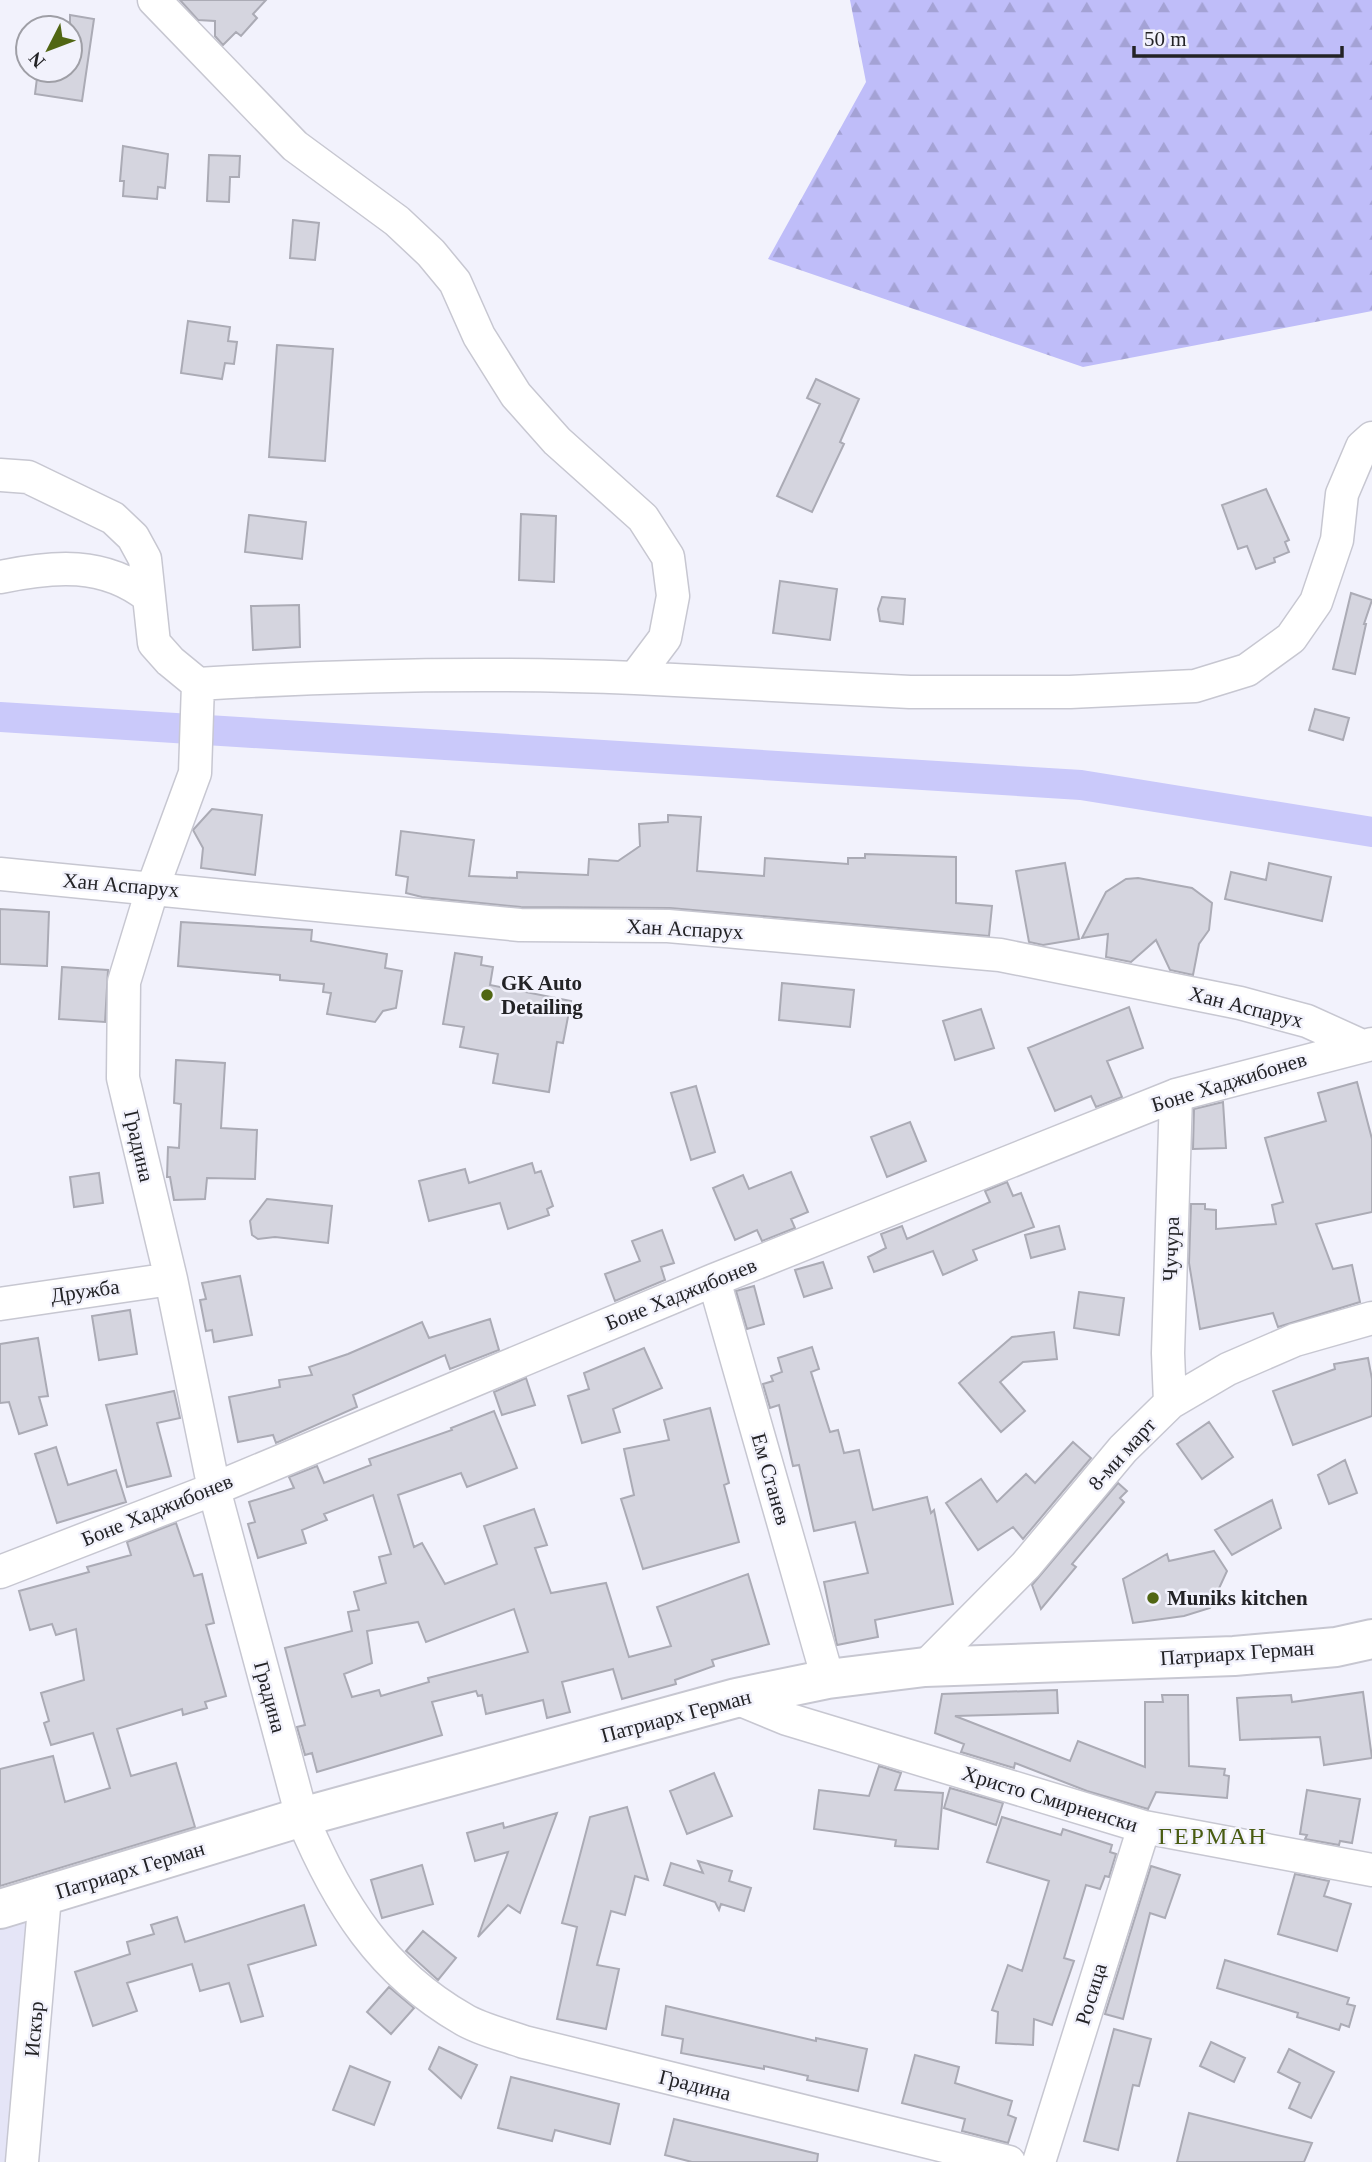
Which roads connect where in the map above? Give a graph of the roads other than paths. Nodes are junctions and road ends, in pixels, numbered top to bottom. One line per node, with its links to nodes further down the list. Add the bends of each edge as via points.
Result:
1 (154, 0): 6 (street, via 295,146 397,221 431,253 455,282 479,336 516,395 557,441 643,519 668,557 673,596 665,638)
2 (1372, 438): 6 (street, via 1362,447 1342,494 1337,540 1316,602 1291,638 1247,670 1195,686 1070,692 909,692)
3 (0, 475): 5 (street, via 28,477 113,518 133,537 145,559)
4 (0, 577): 5 (street, via 91,569 115,576)
5 (149, 597): 7 (street, via 154,643)
6 (635, 678): 7 (street, via 510,673)
7 (198, 684): 9 (street, Градина, via 195,773)
8 (0, 874): 9 (street, Хан Аспарух)
9 (153, 887): 10 (street, Хан Аспарух, via 520,925 668,926 1000,955 1240,1003 1307,1021); 12 (street, Градина, via 124,982 123,1078)
10 (1366, 1044): 11 (street, Боне Хаджибонев)
11 (1176, 1094): 13 (street, Боне Хаджибонев); 16 (street, Чучура)
12 (171, 1279): 14 (street, Дружба); 17 (street, Градина)
13 (714, 1280): 17 (street, Боне Хаджибонев); 21 (street, Ем Станев)
14 (0, 1304)
15 (1372, 1318): 16 (street, 8-ми март, via 1295,1340 1228,1369)
16 (1170, 1403): 20 (street, 8-ми март, via 1123,1449 1026,1565)
17 (214, 1489): 18 (street, Боне Хаджибонев); 23 (street, Градина)
18 (0, 1572)
19 (1372, 1639): 20 (street, Патриарх Герман, via 1336,1647 1234,1656)
20 (926, 1667): 21 (street, Патриарх Герман)
21 (828, 1679): 22 (street, Патриарх Герман)
22 (736, 1698): 23 (street, Патриарх Герман); 24 (street, Христо Смирненски, via 787,1719)
23 (302, 1817): 26 (street, Патриарх Герман); 29 (street, Градина, via 323,1868 356,1923 404,1978 465,2020 524,2042)
24 (1144, 1827): 25 (street, Христо Смирненски); 30 (street, Росица)
25 (1372, 1870)
26 (45, 1896): 27 (street, Патриарх Герман); 28 (street, Искър)
27 (0, 1909)
28 (22, 2162)
29 (1009, 2162)
30 (1039, 2162)

